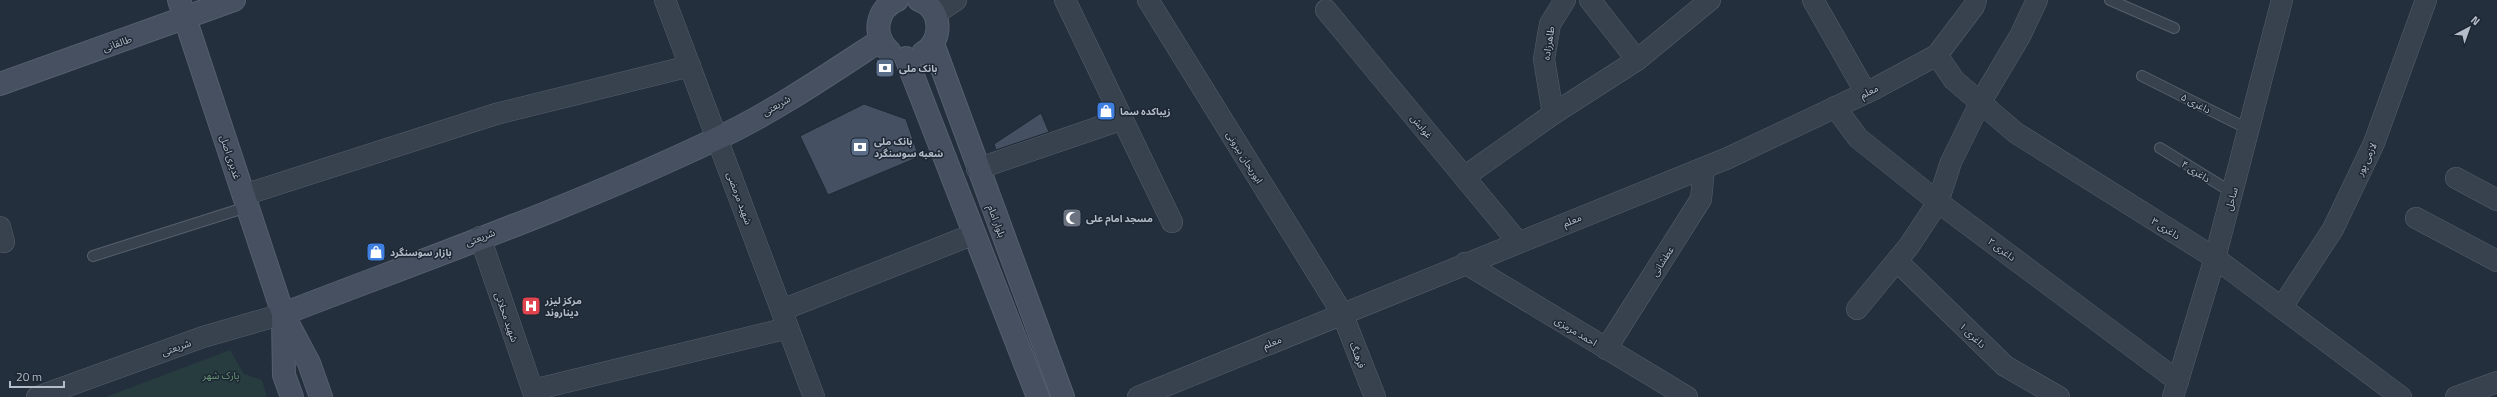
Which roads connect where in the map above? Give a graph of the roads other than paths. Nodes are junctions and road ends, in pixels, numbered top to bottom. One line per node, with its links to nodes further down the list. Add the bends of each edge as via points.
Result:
1 (234, 0): 17 (main road, طالقانی)
2 (665, 0): 26 (street, شهید مرمضی)
3 (919, 0): 19 (main road)
4 (956, 0): 19 (street)
5 (1065, 0): 33 (street)
6 (1148, 0): 58 (street, ابوریحان بیرونی)
7 (1565, 0): 32 (street, طاهرزاده, via 1550,24 1544,59)
8 (1590, 0): 25 (street)
9 (1710, 0): 25 (street)
10 (1813, 0): 29 (street)
11 (1976, 0): 23 (street, معلم)
12 (2037, 0): 30 (street, via 2020,36)
13 (2110, 0): 20 (lane)
14 (2282, 0): 34 (street, ساحل)
15 (2426, 0): 55 (street, لازمی پور, via 2374,143 2333,229)
16 (890, 2): 21 (main road, via 878,22)
17 (182, 9): 28 (main road, طالقانی); 43 (main road, غدیری اصل)
18 (1326, 10): 39 (street, غوابش)
19 (935, 14): 22 (main road, via 938,30)
20 (2174, 28)
21 (881, 40): 24 (main road, via 891,52); 35 (main road, شریعتی, via 813,84)
22 (933, 44): 24 (main road, via 921,54); 38 (main road, بلوار امام)
23 (1936, 54): 29 (street, معلم); 30 (street, داغری ۳, via 1954,80)
24 (906, 58): 47 (main road)
25 (1637, 60): 32 (street)
26 (690, 66): 35 (street, شهید مرمضی); 43 (street, via 496,114)
27 (2142, 76): 34 (lane, داغری ۵)
28 (0, 84)
29 (1866, 93): 31 (street, معلم)
30 (1980, 103): 44 (street, via 1950,162); 51 (street, داغری ۳, via 2016,133)
31 (1835, 107): 37 (street, معلم); 44 (street, داغری ۲, via 1858,138)
32 (1553, 114): 39 (street)
33 (1122, 119): 38 (street); 46 (street)
34 (2250, 130): 41 (street, ساحل)
35 (718, 139): 48 (main road, شریعتی, via 614,184); 59 (street, شهید مرمضی)
36 (2160, 148): 41 (lane, داغری ۴)
37 (1704, 168): 49 (street, معلم); 60 (street, عطشانی, via 1700,199)
38 (977, 169): 69 (main road, بلوار امام)
39 (1464, 177): 49 (street, غوابش)
40 (2456, 178): 42 (street)
41 (2233, 193): 51 (street, ساحل)
42 (2497, 200)
43 (246, 201): 50 (lane); 57 (main road, غدیری اصل)
44 (1938, 202): 52 (street); 62 (street, داغری ۲)
45 (2416, 218): 53 (street)
46 (1172, 222)
47 (974, 234): 59 (street); 68 (main road)
48 (480, 237): 57 (main road, شریعتی); 63 (street, شهید محلاتی)
49 (1518, 242): 54 (street, معلم)
50 (93, 256)
51 (2215, 258): 55 (street, داغری ۳); 62 (street, ساحل)
52 (1897, 261): 56 (street); 73 (street, داغری ۱, via 2005,366)
53 (2497, 261)
54 (1465, 263): 58 (street, معلم); 60 (street, احمد مرمزی)
55 (2282, 307): 74 (street, داغری ۳)
56 (1856, 309)
57 (283, 314): 64 (street, شریعتی, via 203,337); 65 (main road, غدیری اصل, via 284,375); 66 (main road, غدیری اصل, via 309,363)
58 (1342, 314): 70 (street, معلم); 71 (street, فرهنگ)
59 (785, 319): 63 (street); 67 (street, شهید مرمضی)
60 (1606, 349): 72 (street, احمد مرمزی)
61 (2497, 382): 75 (street)
62 (2176, 389)
63 (534, 394)
64 (36, 397)
65 (292, 397)
66 (321, 397)
67 (814, 397)
68 (1038, 397)
69 (1063, 397)
70 (1138, 397)
71 (1375, 397)
72 (1687, 397)
73 (2059, 397)
74 (2401, 397)
75 (2456, 397)

